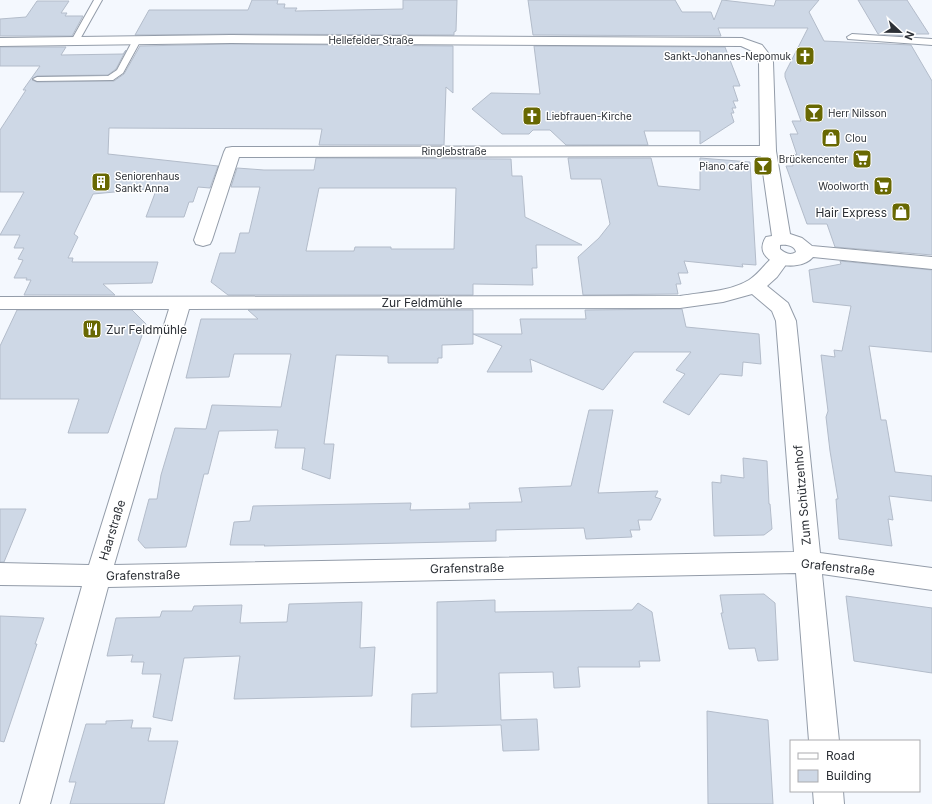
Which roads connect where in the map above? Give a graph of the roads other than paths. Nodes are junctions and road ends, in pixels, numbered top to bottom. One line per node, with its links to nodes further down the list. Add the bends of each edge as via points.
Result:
1 (98, 0): 4 (lane)
2 (852, 37): 6 (street)
3 (137, 40): 4 (street, Hellefelder Straße); 7 (lane, via 120,71 110,78); 8 (street, Hellefelder Straße, via 742,42 754,46 763,53 766,62)
4 (75, 41): 5 (street, Hellefelder Straße)
5 (0, 42)
6 (932, 42)
7 (37, 79)
8 (768, 151): 9 (street); 10 (street, Ringlebstraße, via 232,152)
9 (782, 239): 11 (street, via 798,242); 12 (street, via 773,241 770,247 772,253)
10 (203, 240)
11 (806, 251): 12 (street, via 798,260); 13 (street)
12 (781, 259): 14 (street, Zur Feldmühle, via 764,280)
13 (932, 264)
14 (755, 286): 16 (street, Zur Feldmühle, via 723,296 680,302); 17 (street, Zum Schützenhof, via 781,308 786,321)
15 (0, 303): 16 (street, Zur Feldmühle)
16 (181, 303): 19 (street, Haarstraße)
17 (808, 562): 19 (street, Grafenstraße); 20 (street, Grafenstraße); 21 (street, Zum Schützenhof)
18 (0, 574): 19 (street, Grafenstraße)
19 (98, 576): 23 (street, Haarstraße)
20 (932, 579)
21 (824, 740)
22 (828, 792): 24 (street)
23 (36, 804)
24 (829, 804)

